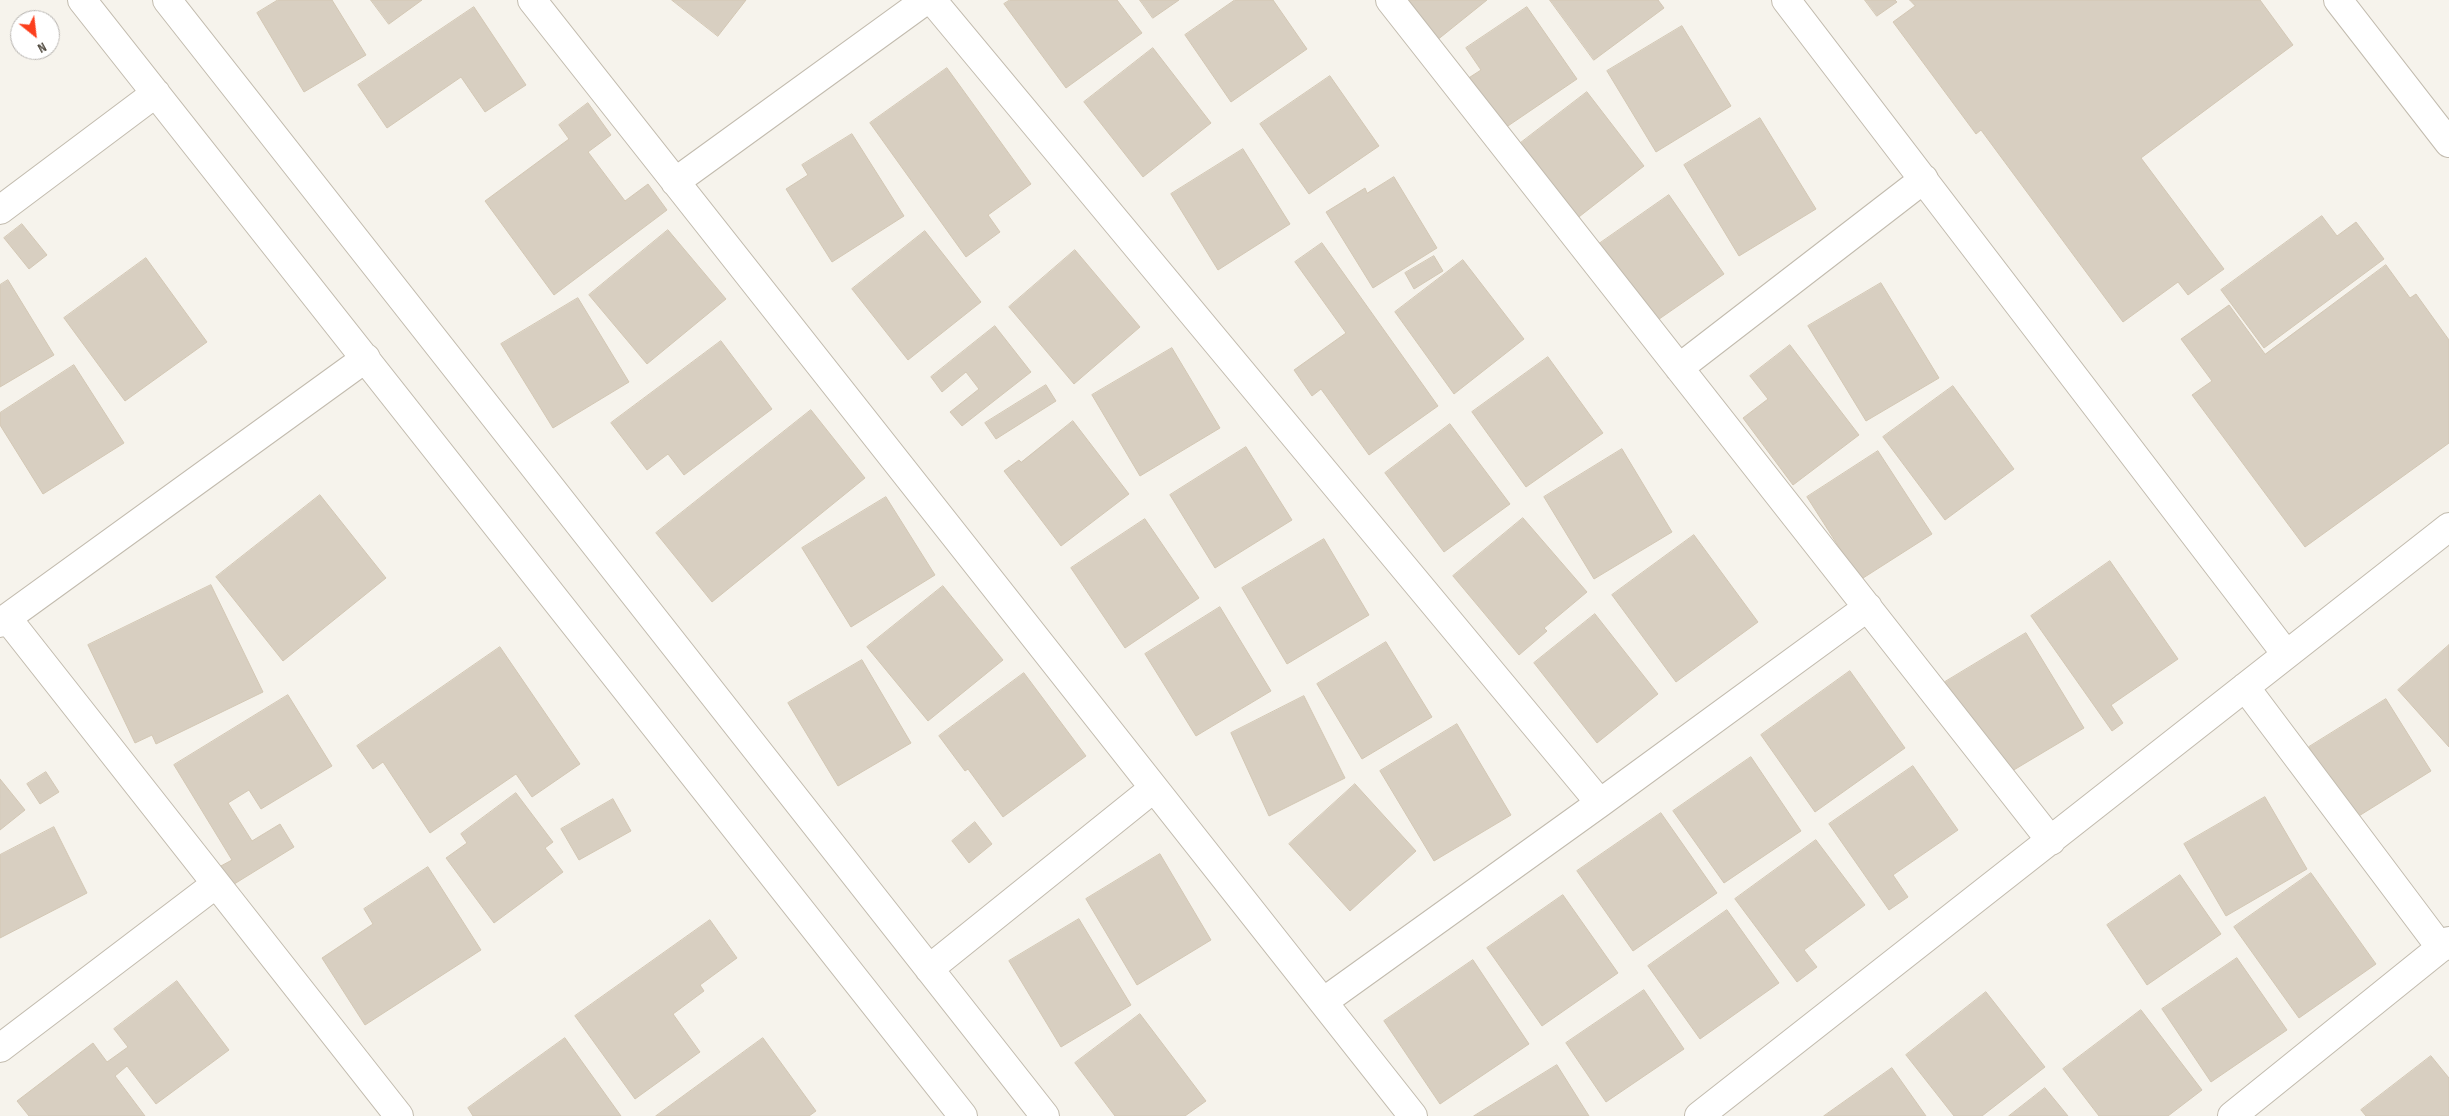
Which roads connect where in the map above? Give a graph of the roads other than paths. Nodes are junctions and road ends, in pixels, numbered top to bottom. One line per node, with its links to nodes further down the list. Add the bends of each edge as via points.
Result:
1 (82, 0): 9 (street)
2 (167, 0): 26 (street)
3 (532, 0): 12 (street)
4 (926, 0): 12 (street)
5 (932, 0): 22 (street)
6 (1390, 0): 15 (street)
7 (1786, 0): 11 (street)
8 (2338, 0): 10 (street)
9 (156, 93): 13 (street); 14 (street)
10 (2449, 143)
11 (1924, 180): 15 (street); 19 (street)
12 (675, 182): 21 (street)
13 (0, 210)
14 (366, 358): 18 (street); 30 (street)
15 (1679, 368): 17 (street)
16 (2449, 527): 19 (street)
17 (1868, 608): 22 (street); 23 (street)
18 (4, 621): 24 (street)
19 (2286, 654): 20 (street)
20 (2245, 687): 23 (street); 25 (street)
21 (1154, 788): 26 (street); 27 (street)
22 (1600, 803): 27 (street)
23 (2051, 840): 33 (street)
24 (216, 884): 28 (street); 29 (street)
25 (2445, 944): 34 (street)
26 (929, 969): 31 (street)
27 (1323, 1002): 32 (street)
28 (0, 1048)
29 (399, 1116)
30 (963, 1116)
31 (1045, 1116)
32 (1413, 1116)
33 (1699, 1116)
34 (2232, 1116)

